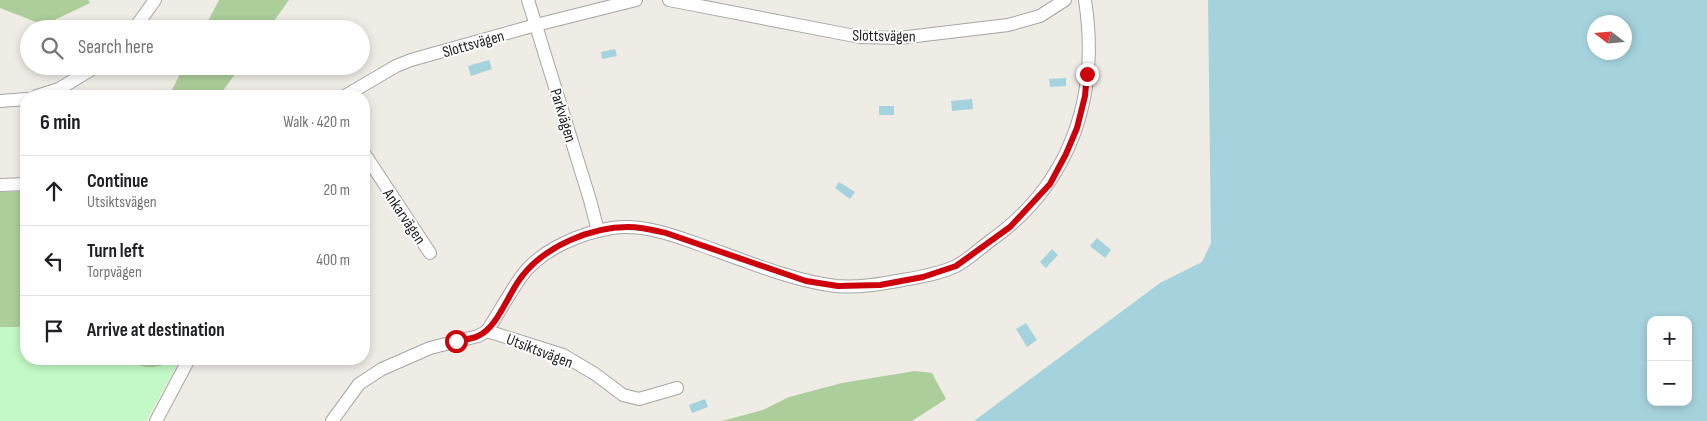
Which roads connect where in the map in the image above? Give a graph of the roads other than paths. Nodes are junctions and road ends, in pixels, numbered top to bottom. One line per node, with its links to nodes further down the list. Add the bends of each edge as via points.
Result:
1 (155, 0): 7 (street)
2 (528, 0): 8 (street, Parkvägen)
3 (636, 0): 8 (street, Slottsvägen)
4 (669, 0): 5 (street, Slottsvägen, via 860,37 899,38 1008,25 1040,16)
5 (1065, 0)
6 (1085, 0): 17 (street, via 1090,53 1085,96 1066,154 1050,184 1029,208 1010,227 956,266 923,277 880,285 838,286 806,281 646,228)
7 (141, 20)
8 (536, 25): 11 (street, Slottsvägen, via 404,63); 17 (street, Parkvägen)
9 (82, 75): 10 (street)
10 (56, 90)
11 (357, 90)
12 (20, 100): 13 (street)
13 (0, 102)
14 (370, 162): 18 (street, Ankarvägen)
15 (20, 184): 16 (street)
16 (0, 185)
17 (598, 231): 19 (street, via 559,246 532,266 522,276)
18 (430, 253)
19 (487, 331): 21 (street, Utsiktsvägen, via 562,355 623,395 639,399); 23 (street, Utsiktsvägen, via 430,348 382,369 358,384)
20 (186, 365): 22 (street)
21 (677, 388)
22 (156, 421)
23 (332, 421)

